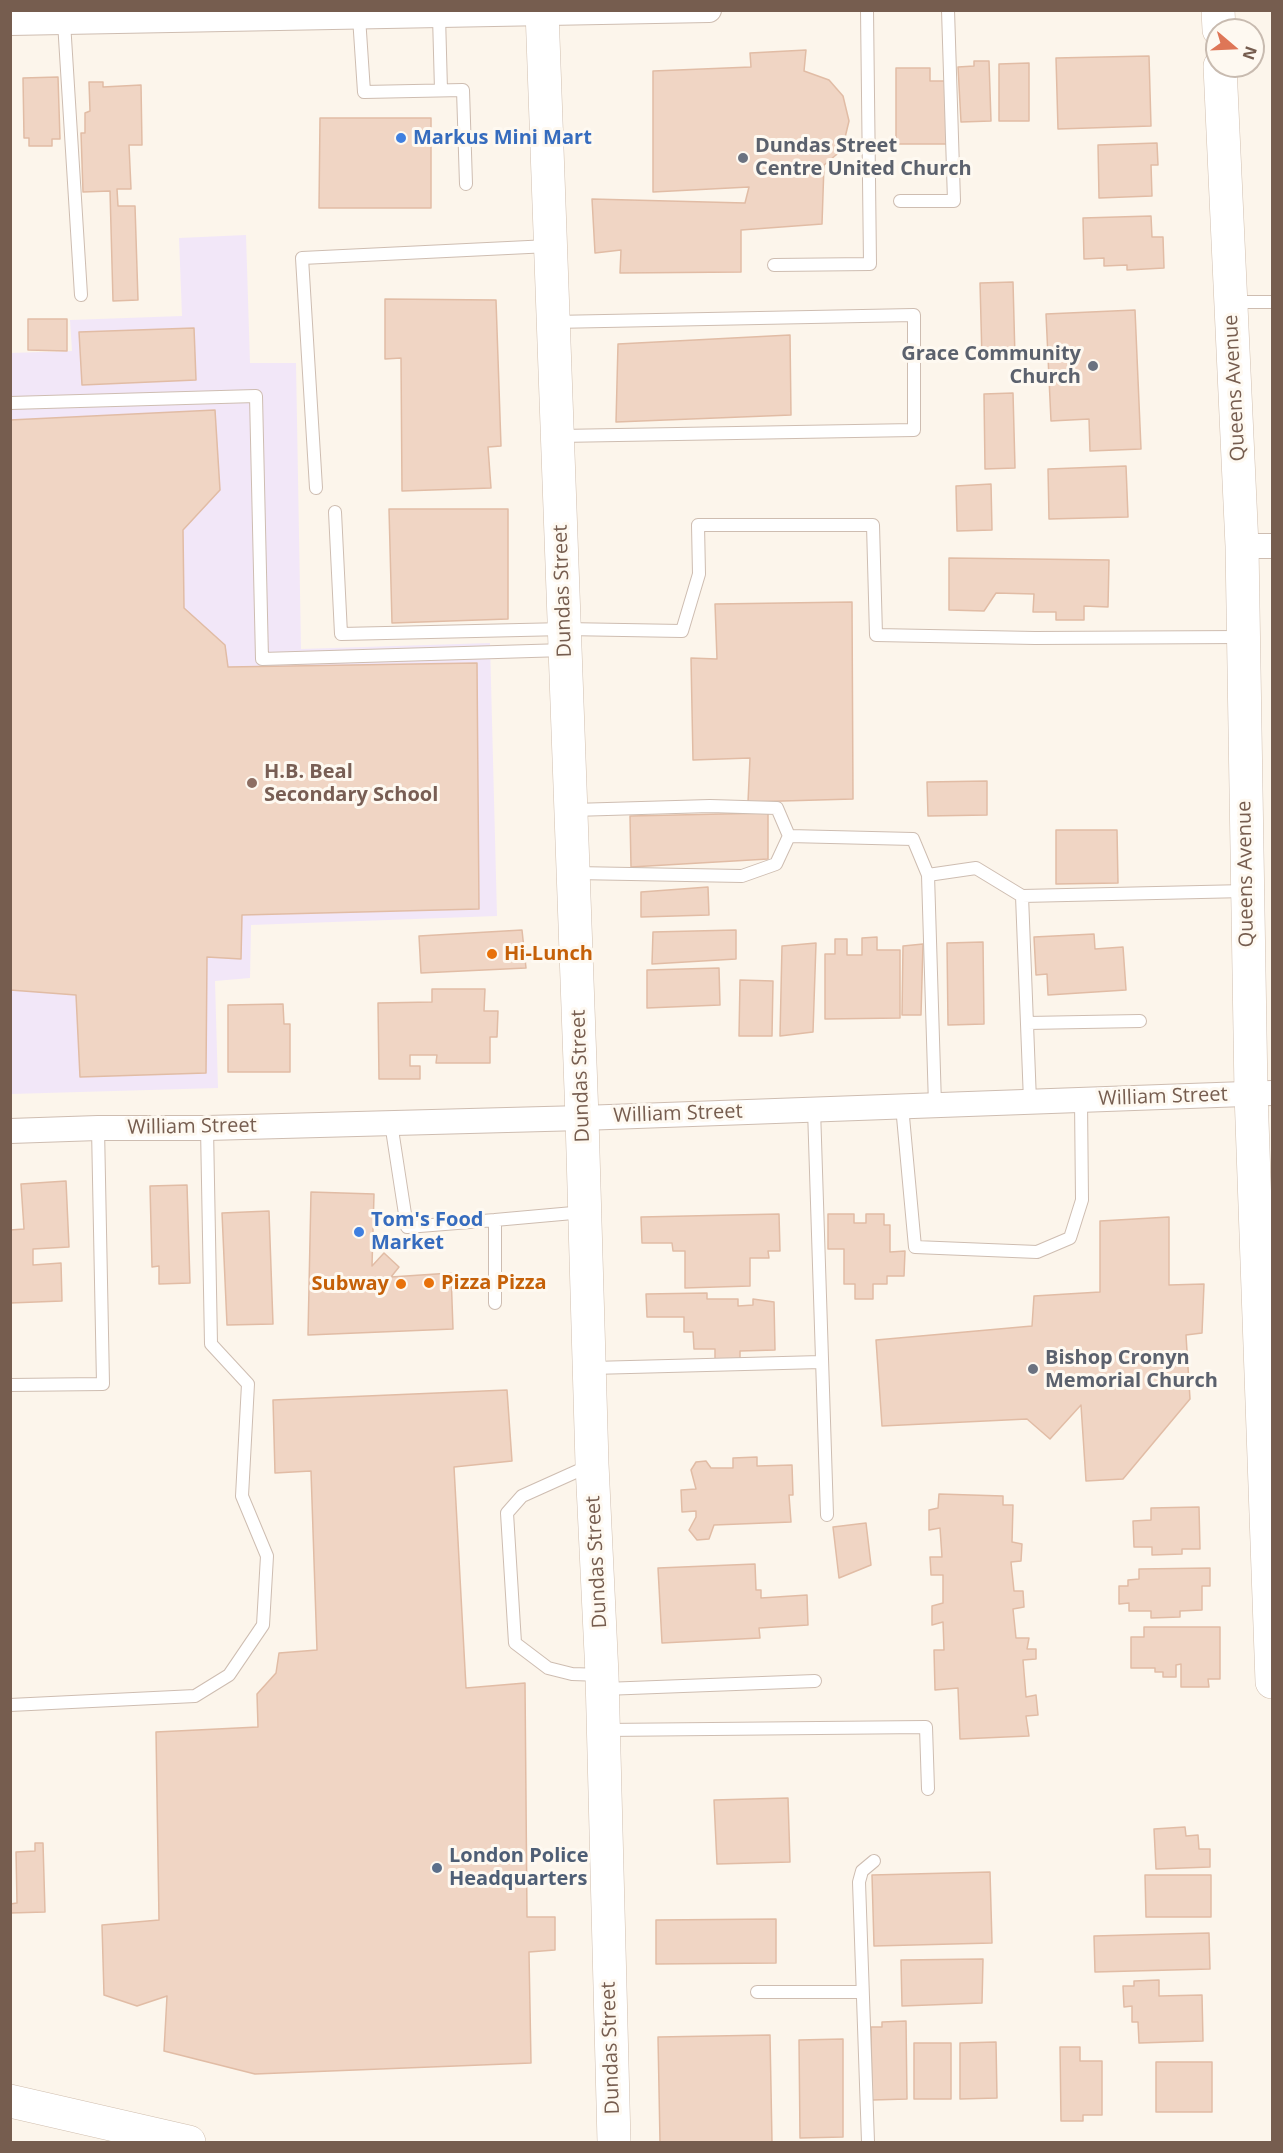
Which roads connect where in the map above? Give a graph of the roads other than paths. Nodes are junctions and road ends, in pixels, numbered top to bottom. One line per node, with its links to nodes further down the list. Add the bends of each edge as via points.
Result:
1 (709, 10): 4 (street)
2 (867, 10): 14 (lane, via 870,264)
3 (948, 10): 12 (lane, via 954,201)
4 (542, 12): 5 (street); 13 (main road, Dundas Street)
5 (439, 16): 6 (street); 10 (lane)
6 (359, 17): 7 (street); 10 (lane, via 364,92)
7 (64, 22): 8 (street); 15 (lane)
8 (10, 23)
9 (1221, 78): 16 (main road, Queens Avenue)
10 (441, 90): 11 (lane, via 463,90)
11 (466, 184)
12 (900, 201)
13 (550, 246): 18 (main road, Dundas Street); 21 (lane, via 302,258)
14 (774, 266)
15 (81, 295)
16 (1231, 302): 17 (lane); 23 (main road, Queens Avenue)
17 (1272, 302)
18 (553, 322): 20 (main road, Dundas Street); 20 (lane, via 914,315 914,430)
19 (10, 403): 25 (lane, via 256,396 262,659)
20 (558, 436): 25 (main road, Dundas Street)
21 (316, 488)
22 (335, 512): 25 (lane, via 340,634)
23 (1257, 546): 24 (main road, Queens Avenue)
24 (1244, 637): 25 (lane, via 876,635 873,525 698,525 699,574 682,631); 30 (main road, Queens Avenue)
25 (565, 640): 26 (main road, Dundas Street)
26 (570, 810): 27 (lane, via 777,808); 28 (main road, Dundas Street)
27 (789, 836): 28 (lane, via 776,864 742,876); 29 (lane, via 913,839)
28 (574, 873): 40 (main road, Dundas Street)
29 (928, 875): 31 (lane, via 976,868); 37 (lane)
30 (1246, 891): 31 (lane); 34 (main road, Queens Avenue)
31 (1022, 896): 33 (lane)
32 (1140, 1020): 33 (lane)
33 (1027, 1023): 36 (lane)
34 (1262, 1093): 35 (street, William Street); 53 (main road, Queens Avenue)
35 (1081, 1100): 36 (street, William Street); 38 (lane, via 1079,1215 1070,1238 1037,1252 915,1247)
36 (1030, 1101): 37 (street, William Street)
37 (935, 1105): 38 (street, William Street)
38 (902, 1106): 39 (street, William Street)
39 (814, 1109): 40 (street, William Street); 48 (lane)
40 (582, 1118): 41 (street, William Street); 45 (main road, Dundas Street)
41 (391, 1123): 43 (street, William Street); 46 (lane, via 407,1227)
42 (98, 1128): 43 (street, William Street); 44 (street, William Street); 50 (lane, via 103,1383)
43 (207, 1128): 57 (lane, via 211,1344 248,1384 242,1496 267,1556 263,1625 229,1675 195,1696)
44 (10, 1131)
45 (585, 1212): 46 (lane); 49 (main road, Dundas Street)
46 (495, 1220): 47 (lane)
47 (495, 1303)
48 (821, 1362): 49 (lane); 52 (lane)
49 (590, 1368): 51 (main road, Dundas Street)
50 (10, 1385)
51 (592, 1464): 55 (main road, Dundas Street); 55 (lane, via 522,1496 507,1513 508,1551 515,1643 548,1668)
52 (827, 1515)
53 (1270, 1559): 56 (main road, Queens Avenue)
54 (815, 1681): 55 (lane)
55 (602, 1682): 58 (main road, Dundas Street)
56 (1272, 1682)
57 (10, 1705)
58 (603, 1730): 59 (lane, via 927,1727); 65 (main road, Dundas Street)
59 (928, 1789)
60 (874, 1861): 62 (lane, via 862,1872 859,1882)
61 (757, 1992): 62 (lane)
62 (862, 1992): 66 (lane)
63 (10, 2101): 64 (main road)
64 (189, 2142)
65 (614, 2142)
66 (868, 2142)

